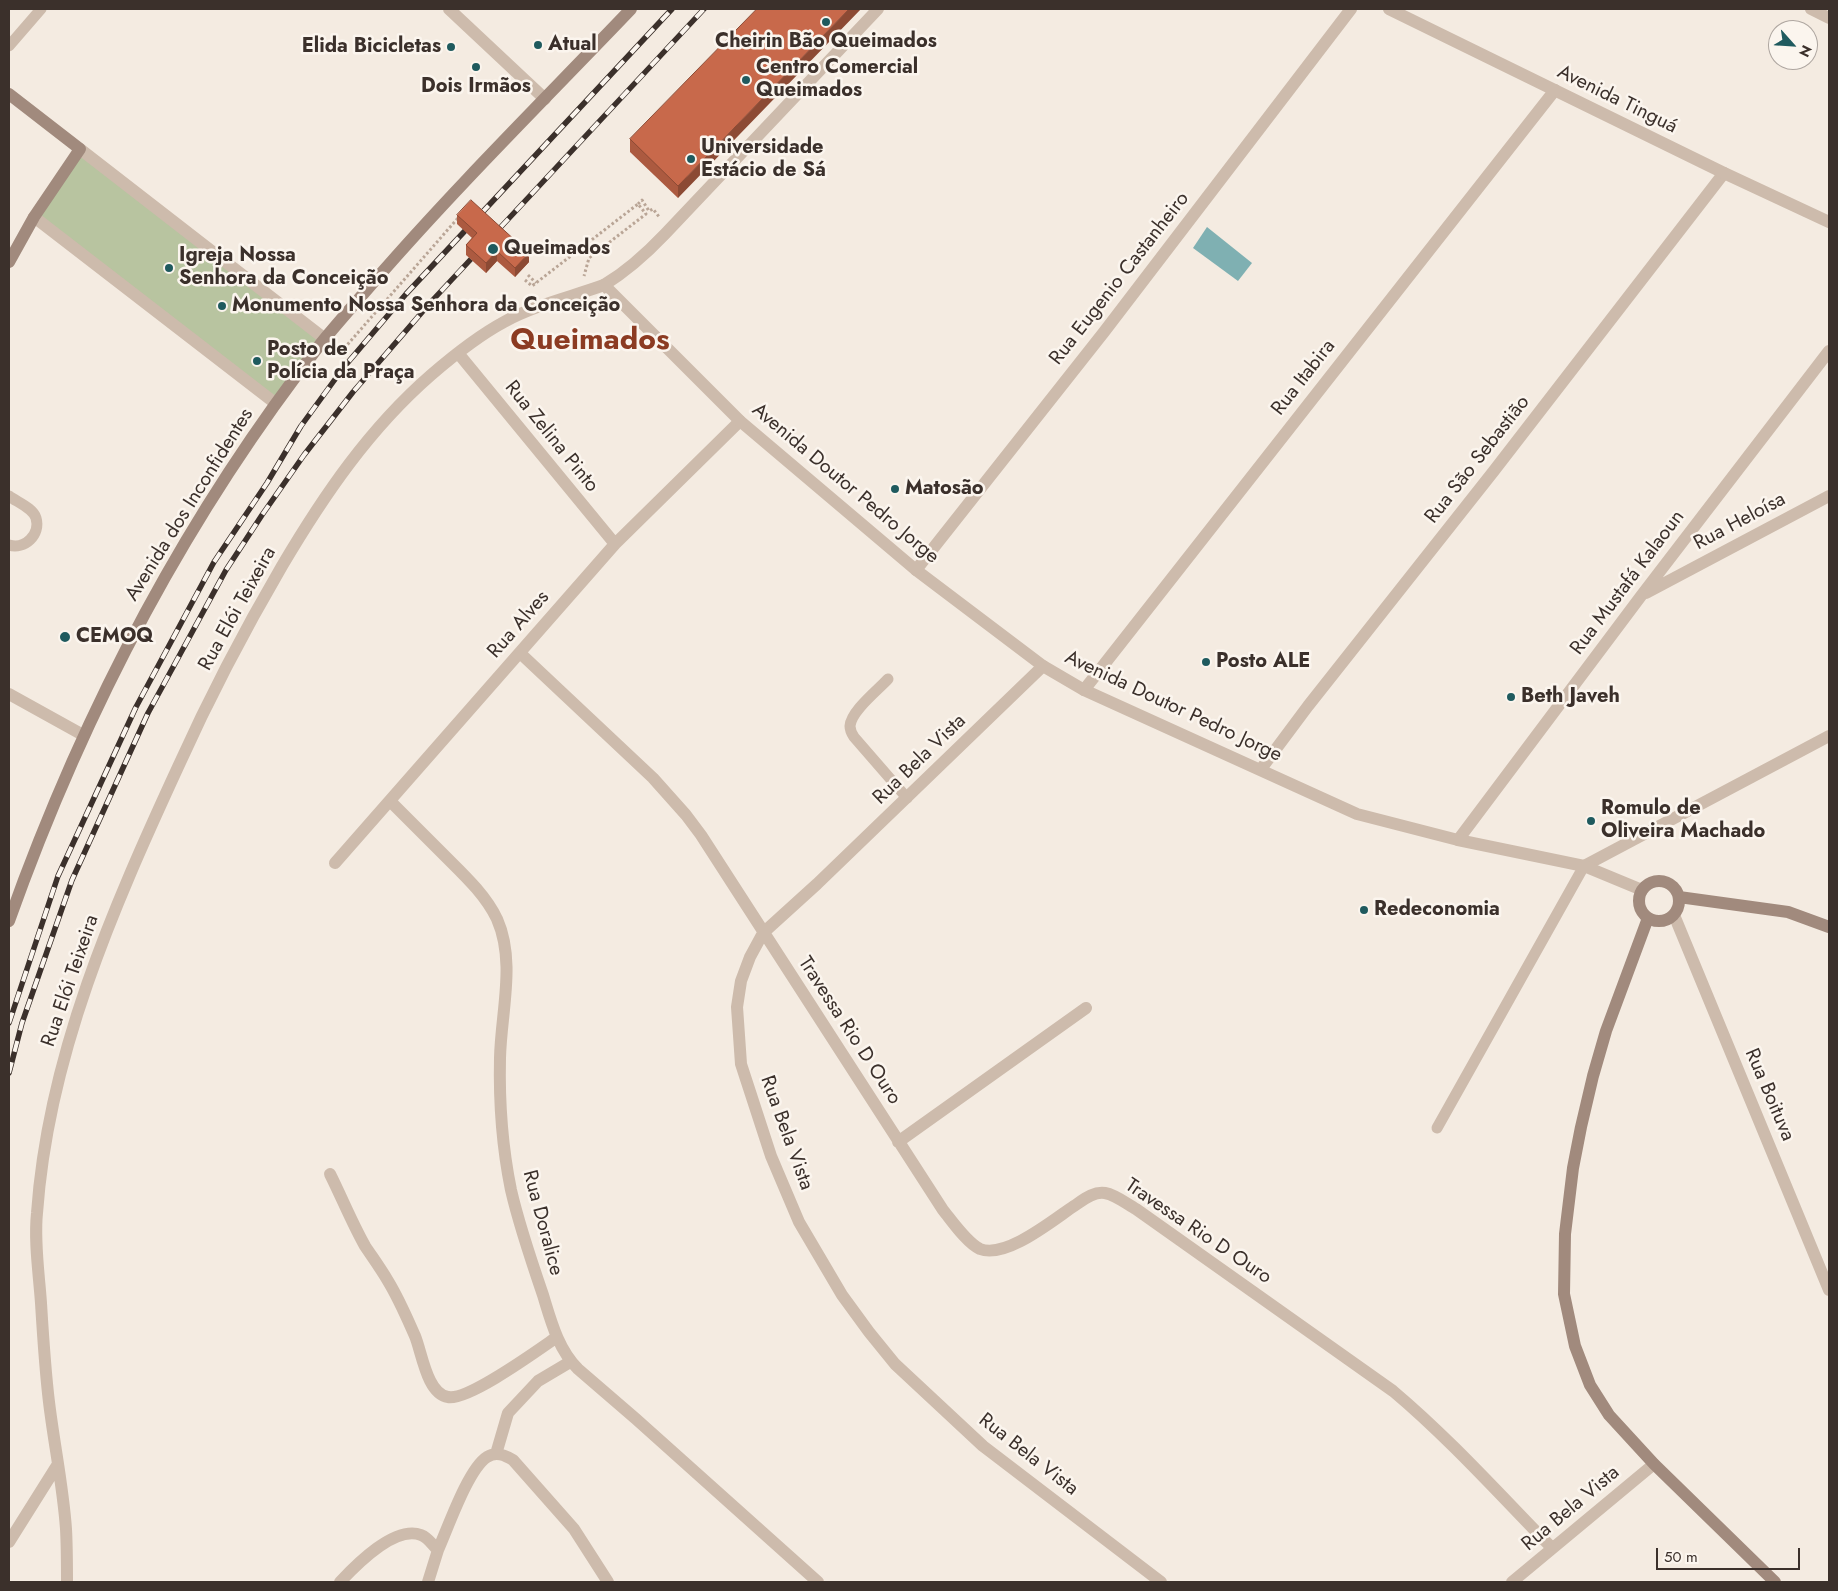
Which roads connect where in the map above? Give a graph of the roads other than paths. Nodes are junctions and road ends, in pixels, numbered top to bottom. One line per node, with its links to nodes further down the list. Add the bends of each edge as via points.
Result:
1 (41, 9): 9 (lane)
2 (449, 9): 12 (street)
3 (631, 9): 12 (main road, Avenida dos Inconfidentes)
4 (878, 9): 18 (street, Rua Elói Teixeira, via 665,234 634,265)
5 (1351, 9): 28 (street, Rua Eugenio Castanheiro, via 1110,324)
6 (1389, 9): 10 (street, Avenida Tinguá)
7 (1811, 9): 8 (street)
8 (1829, 18)
9 (9, 46)
10 (1555, 90): 14 (street, Avenida Tinguá); 33 (street, Rua Itabira)
11 (9, 94): 13 (main road)
12 (545, 100): 19 (main road, Avenida dos Inconfidentes, via 425,223)
13 (80, 149): 15 (main road); 19 (street)
14 (1724, 173): 16 (street, Avenida Tinguá); 37 (street, Rua São Sebastião)
15 (34, 217): 17 (main road); 22 (street)
16 (1829, 222)
17 (9, 262)
18 (604, 285): 21 (street, Rua Elói Teixeira, via 522,313); 23 (street, Avenida Doutor Pedro Jorge)
19 (325, 339): 22 (main road, Avenida dos Inconfidentes)
20 (1829, 351): 29 (street, Rua Mustafá Kalaoun)
21 (458, 353): 26 (street, Rua Zelina Pinto); 58 (street, Rua Elói Teixeira, via 376,429 347,465 297,540 203,711 100,950 63,1060 42,1163 36,1216 49,1402)
22 (275, 403): 35 (main road, Avenida dos Inconfidentes, via 188,537 148,606)
23 (740, 421): 26 (street, Rua Alves); 28 (street, Avenida Doutor Pedro Jorge)
24 (9, 496): 27 (lane, via 32,511 36,528 25,544 18,547)
25 (1829, 496): 29 (street, Rua Heloísa)
26 (615, 544): 30 (street, Rua Alves)
27 (9, 545)
28 (916, 570): 31 (street, Avenida Doutor Pedro Jorge)
29 (1642, 596): 40 (street, Rua Mustafá Kalaoun)
30 (520, 653): 39 (street, Rua Alves); 49 (street, Travessa Rio D Ouro, via 671,796 701,835)
31 (1043, 666): 33 (street, Avenida Doutor Pedro Jorge); 38 (street, Rua Bela Vista)
32 (888, 680): 38 (lane, via 854,714 850,726 854,737)
33 (1084, 690): 37 (street, Avenida Doutor Pedro Jorge)
34 (9, 694): 35 (street)
35 (83, 735): 47 (main road, Avenida dos Inconfidentes)
36 (1829, 736): 42 (street)
37 (1261, 769): 40 (street, Avenida Doutor Pedro Jorge, via 1357,814)
38 (907, 798): 49 (street, Rua Bela Vista)
39 (390, 801): 41 (street, Rua Alves); 55 (street, Rua Doralice, via 487,901 504,939 507,958 500,1057 503,1139 512,1190 533,1267)
40 (1458, 840): 42 (street, Avenida Doutor Pedro Jorge)
41 (335, 862)
42 (1584, 866): 43 (street, Avenida Doutor Pedro Jorge); 51 (lane)
43 (1642, 890): 44 (main road, via 1648,884 1663,881 1676,889); 46 (main road, via 1640,905)
44 (1679, 897): 45 (main road); 48 (main road, via 1788,912)
45 (1674, 915): 46 (main road, via 1661,921); 54 (street, Rua Boituva)
46 (1648, 918): 59 (main road, via 1606,1031 1581,1127 1565,1234 1564,1294 1575,1346 1590,1385 1610,1415)
47 (9, 921)
48 (1829, 927)
49 (763, 933): 52 (street, Travessa Rio D Ouro); 68 (street, Rua Bela Vista, via 741,981 737,1007 741,1064 771,1156 799,1222 842,1295 896,1364 983,1446)
50 (1086, 1008): 52 (street)
51 (1437, 1128)
52 (898, 1142): 61 (street, Travessa Rio D Ouro, via 943,1210 980,1249 1001,1249 1018,1242 1097,1193 1106,1193 1136,1209 1393,1391 1469,1462)
53 (330, 1174): 55 (street, via 365,1246 405,1313 431,1386 438,1392 456,1397 485,1384)
54 (1829, 1290)
55 (557, 1337): 56 (street, Rua Doralice)
56 (570, 1362): 57 (street, via 538,1381 508,1413); 67 (street, Rua Doralice)
57 (496, 1454): 62 (street, via 488,1456 475,1469); 66 (street, via 513,1460 559,1510)
58 (58, 1464): 60 (street); 63 (street, Rua Elói Teixeira, via 66,1530)
59 (1654, 1464): 61 (street, Rua Bela Vista); 70 (main road)
60 (9, 1542)
61 (1552, 1548): 69 (street, Rua Bela Vista)
62 (438, 1550): 64 (street, via 420,1534 401,1535 370,1554); 65 (street)
63 (67, 1582)
64 (340, 1582)
65 (428, 1582)
66 (608, 1582)
67 (818, 1582)
68 (1161, 1582)
69 (1512, 1582)
70 (1774, 1582)

